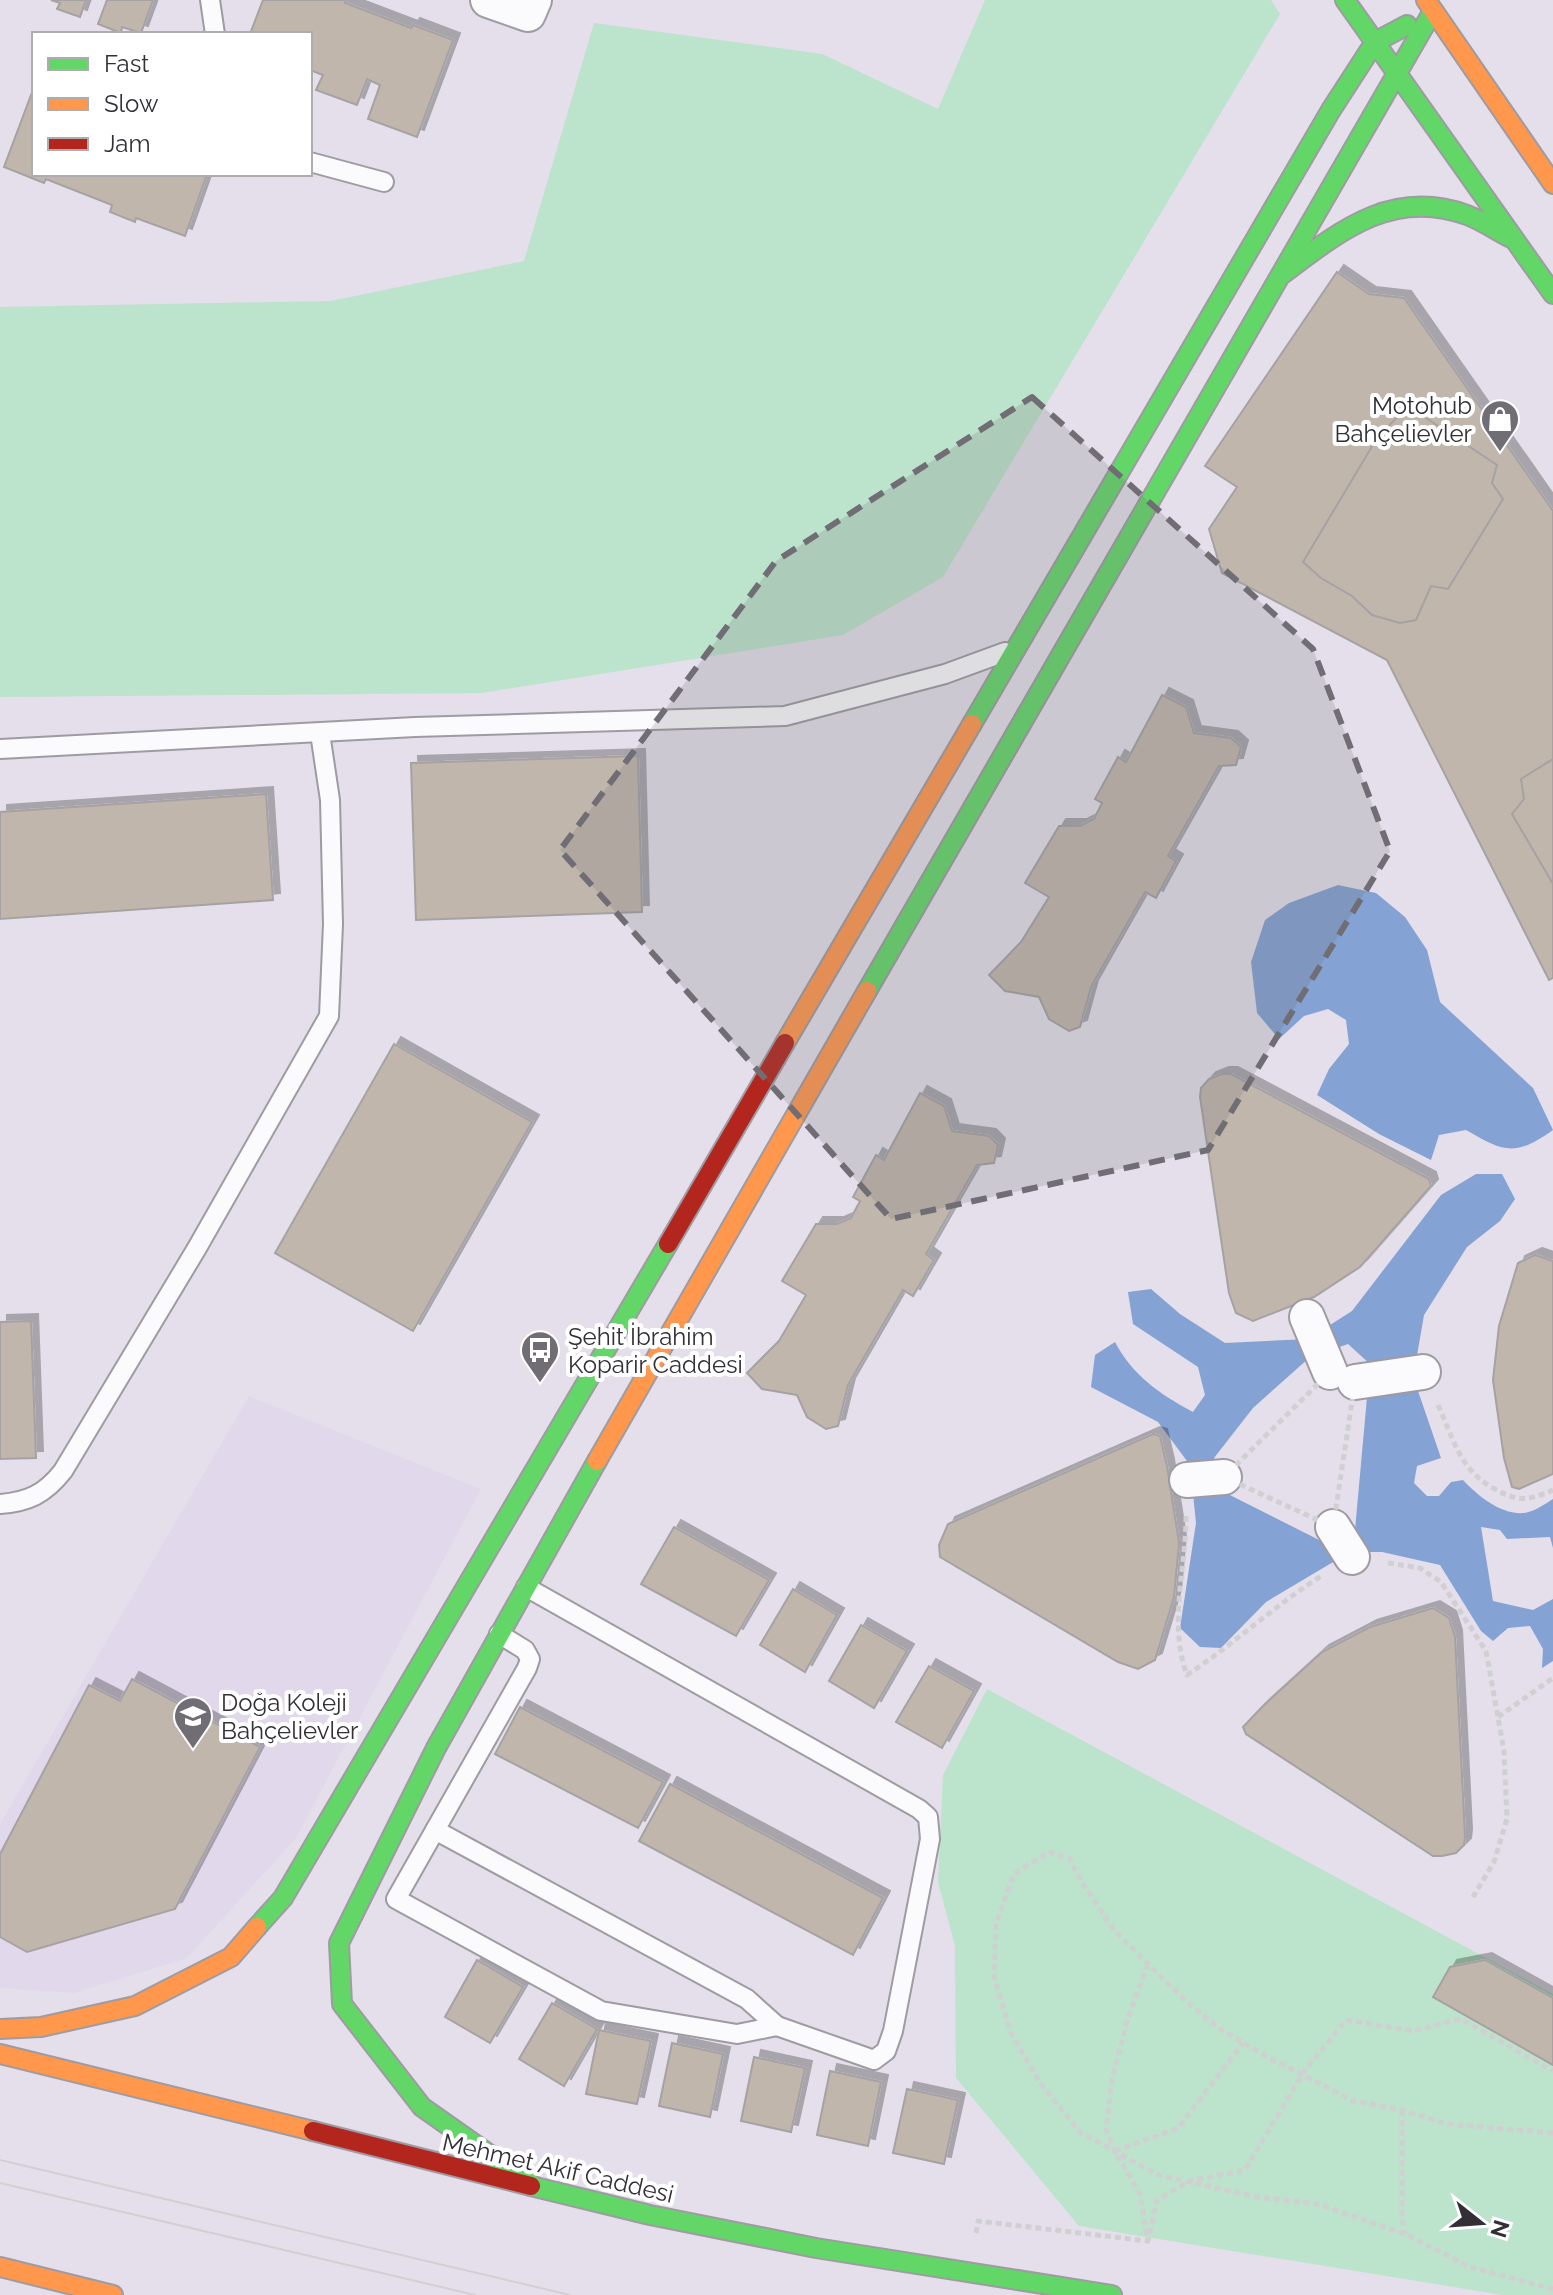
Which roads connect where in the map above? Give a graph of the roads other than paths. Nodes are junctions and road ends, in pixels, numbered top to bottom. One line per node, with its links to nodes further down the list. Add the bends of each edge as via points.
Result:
1 (210, 0): 6 (lane)
2 (488, 0): 3 (street, via 528,14)
3 (534, 0)
4 (1345, 0): 7 (street)
5 (1431, 4): 7 (street); 8 (street); 11 (street)
6 (215, 32)
7 (1375, 42): 8 (street); 15 (street)
8 (1398, 72): 12 (street); 13 (street)
9 (312, 163): 10 (lane)
10 (384, 182)
11 (1553, 184)
12 (1515, 241): 13 (street, via 1468,215 1430,205 1391,207 1344,229); 14 (street)
13 (1284, 273): 25 (street)
14 (1553, 294)
15 (1015, 649): 16 (lane, via 945,674 785,716); 29 (street, via 283,1898 231,1957 135,2006 41,2027)
16 (320, 733): 17 (lane); 22 (lane, via 330,800 329,1016 63,1471 37,1496)
17 (0, 749)
18 (1307, 1317): 19 (street, via 1342,1377)
19 (1423, 1372)
20 (1224, 1477): 21 (street)
21 (1187, 1480)
22 (0, 1504)
23 (1333, 1527): 24 (street)
24 (1352, 1557)
25 (526, 1587): 26 (street); 28 (lane, via 928,1817 930,1839 886,2051 874,2060)
26 (499, 1634): 27 (lane, via 530,1659); 31 (street, via 339,1943 342,2004 422,2107)
27 (435, 1830): 28 (lane, via 747,1999); 28 (lane, via 396,1899 601,2011 737,2034)
28 (777, 2026)
29 (0, 2029)
30 (0, 2054): 31 (street, Mehmet Akif Caddesi)
31 (539, 2189): 32 (street, Mehmet Akif Caddesi)
32 (816, 2248): 34 (street); 36 (street, Mehmet Akif Caddesi)
33 (0, 2267): 35 (street)
34 (857, 2273)
35 (113, 2295)
36 (1112, 2295)

